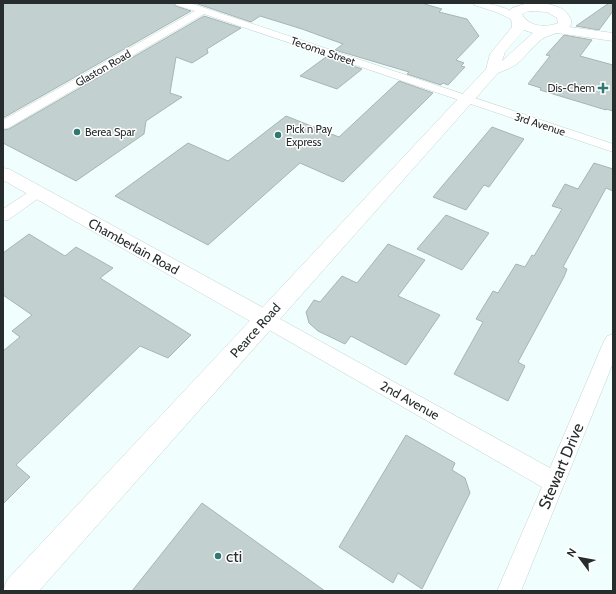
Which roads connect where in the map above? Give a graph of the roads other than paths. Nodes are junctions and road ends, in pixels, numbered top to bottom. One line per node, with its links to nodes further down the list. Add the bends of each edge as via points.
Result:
1 (180, 3): 5 (street, Tecoma Street)
2 (478, 3): 7 (street, via 506,13)
3 (494, 3): 4 (street)
4 (530, 6): 6 (main road); 7 (main road, Pearce Road, via 514,14)
5 (203, 11): 11 (street, Tecoma Street); 12 (street, Glaston Road)
6 (563, 12): 8 (main road, Pearce Road, via 564,25); 9 (street, via 575,23)
7 (517, 20): 8 (main road, via 534,28); 10 (main road, Pearce Road, via 519,27 497,55)
8 (551, 29): 9 (street); 10 (main road, Pearce Road, via 538,34 514,60)
9 (613, 37)
10 (493, 70): 11 (main road, Pearce Road)
11 (466, 100): 13 (street, 3rd Avenue); 17 (main road, Pearce Road)
12 (3, 125)
13 (613, 148)
14 (3, 173): 15 (street, Chamberlain Road)
15 (38, 192): 16 (street); 17 (street, Chamberlain Road)
16 (3, 216)
17 (265, 319): 19 (street, 2nd Avenue); 20 (main road, Pearce Road)
18 (613, 341): 19 (street, Stewart Drive)
19 (554, 482): 21 (street, Stewart Drive)
20 (18, 591)
21 (509, 591)

